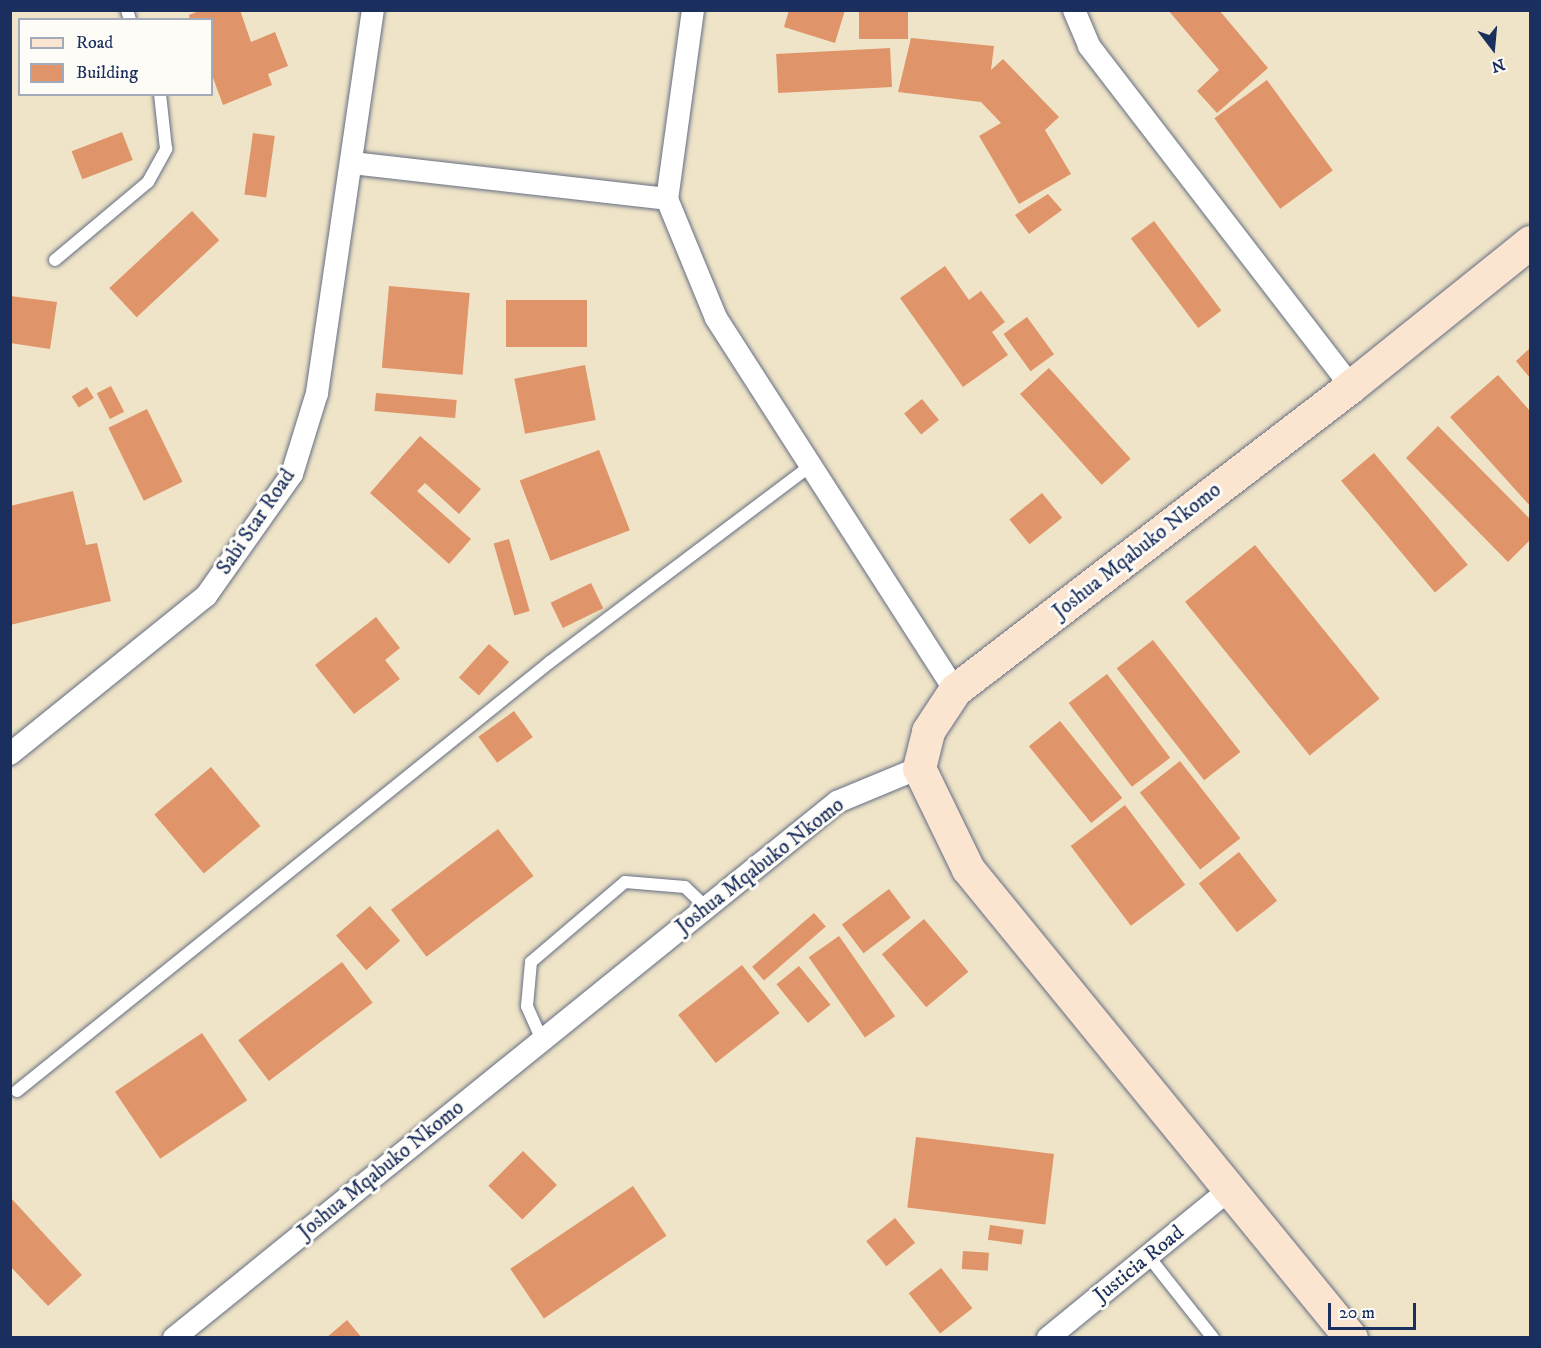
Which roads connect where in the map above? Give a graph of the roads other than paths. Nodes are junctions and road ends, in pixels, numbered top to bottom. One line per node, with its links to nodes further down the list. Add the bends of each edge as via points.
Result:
1 (373, 10): 5 (street, Sabi Star Road)
2 (693, 10): 6 (street)
3 (1074, 10): 9 (street, via 1089,46)
4 (159, 96): 8 (lane, via 166,149 148,182)
5 (352, 163): 6 (street); 12 (street, Sabi Star Road, via 317,393 292,474 206,596)
6 (667, 200): 10 (street, via 716,318)
7 (1530, 242): 9 (street, Joshua Mqabuko Nkomo)
8 (55, 260)
9 (1351, 386): 11 (street, Joshua Mqabuko Nkomo)
10 (810, 466): 11 (street); 16 (lane, via 550,662)
11 (955, 690): 13 (street, Joshua Mqabuko Nkomo, via 928,731)
12 (11, 754)
13 (919, 768): 14 (street, Joshua Mqabuko Nkomo, via 837,802); 17 (street, via 968,869)
14 (706, 907): 15 (street, Joshua Mqabuko Nkomo); 15 (lane, via 685,887 625,882 531,962 527,1006)
15 (542, 1040): 19 (street, Joshua Mqabuko Nkomo)
16 (17, 1092)
17 (1229, 1190): 18 (street, Justicia Road); 22 (street)
18 (1149, 1257): 20 (street, Justicia Road); 21 (lane)
19 (174, 1338)
20 (1048, 1338)
21 (1213, 1338)
22 (1351, 1338)

